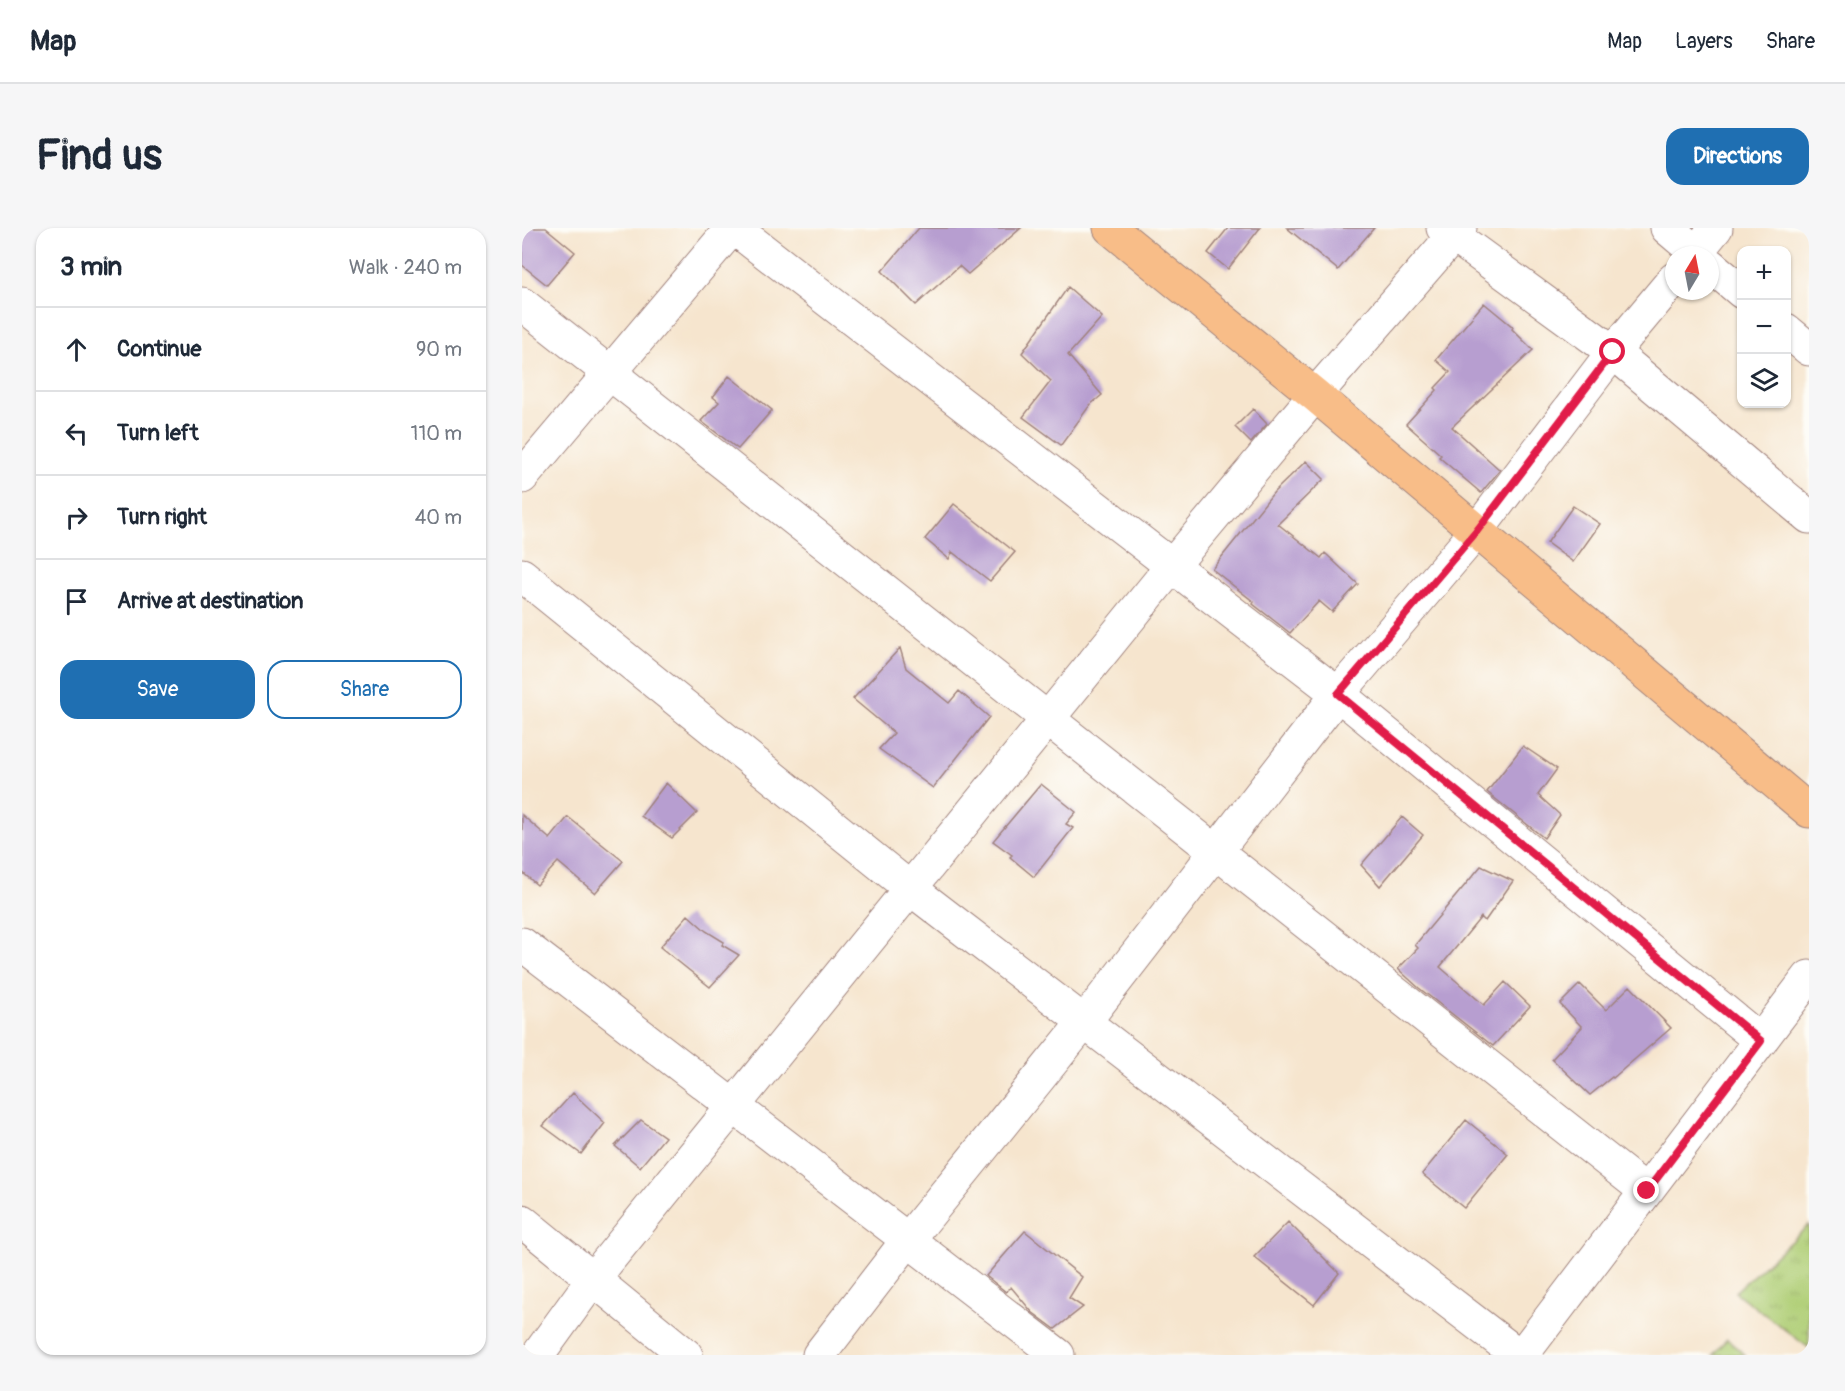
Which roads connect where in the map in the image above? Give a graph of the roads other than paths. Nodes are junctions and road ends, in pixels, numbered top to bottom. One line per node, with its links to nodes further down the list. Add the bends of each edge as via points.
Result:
1 (733, 228): 15 (street); 20 (street)
2 (1110, 228): 16 (main road)
3 (1667, 228): 6 (street)
4 (1716, 228): 7 (street)
5 (1452, 231): 14 (street); 16 (street)
6 (1687, 246)
7 (1706, 246)
8 (1719, 272): 9 (street)
9 (1737, 287)
10 (1665, 290): 14 (street)
11 (522, 304): 15 (street)
12 (1791, 334): 13 (street)
13 (1809, 349)
14 (1613, 352): 18 (street); 19 (street)
15 (609, 374): 17 (street); 23 (street)
16 (1315, 395): 19 (main road); 20 (street)
17 (522, 477)
18 (1809, 517)
19 (1476, 532): 22 (street); 24 (main road)
20 (1172, 566): 22 (street); 23 (street)
21 (522, 575): 26 (street)
22 (1338, 694): 25 (street); 30 (street)
23 (1048, 719): 25 (street); 26 (street)
24 (1809, 811)
25 (1217, 852): 29 (street); 32 (street)
26 (911, 889): 29 (street); 31 (street)
27 (522, 944): 31 (street)
28 (1809, 977): 30 (street)
29 (1085, 1021): 34 (street); 40 (street)
30 (1761, 1041): 32 (street)
31 (733, 1107): 34 (street); 35 (street)
32 (1647, 1191): 40 (street)
33 (522, 1221): 35 (street)
34 (907, 1241): 38 (street); 39 (street)
35 (593, 1279): 36 (street); 37 (street)
36 (538, 1355)
37 (686, 1355)
38 (819, 1355)
39 (1058, 1355)
40 (1520, 1355)

